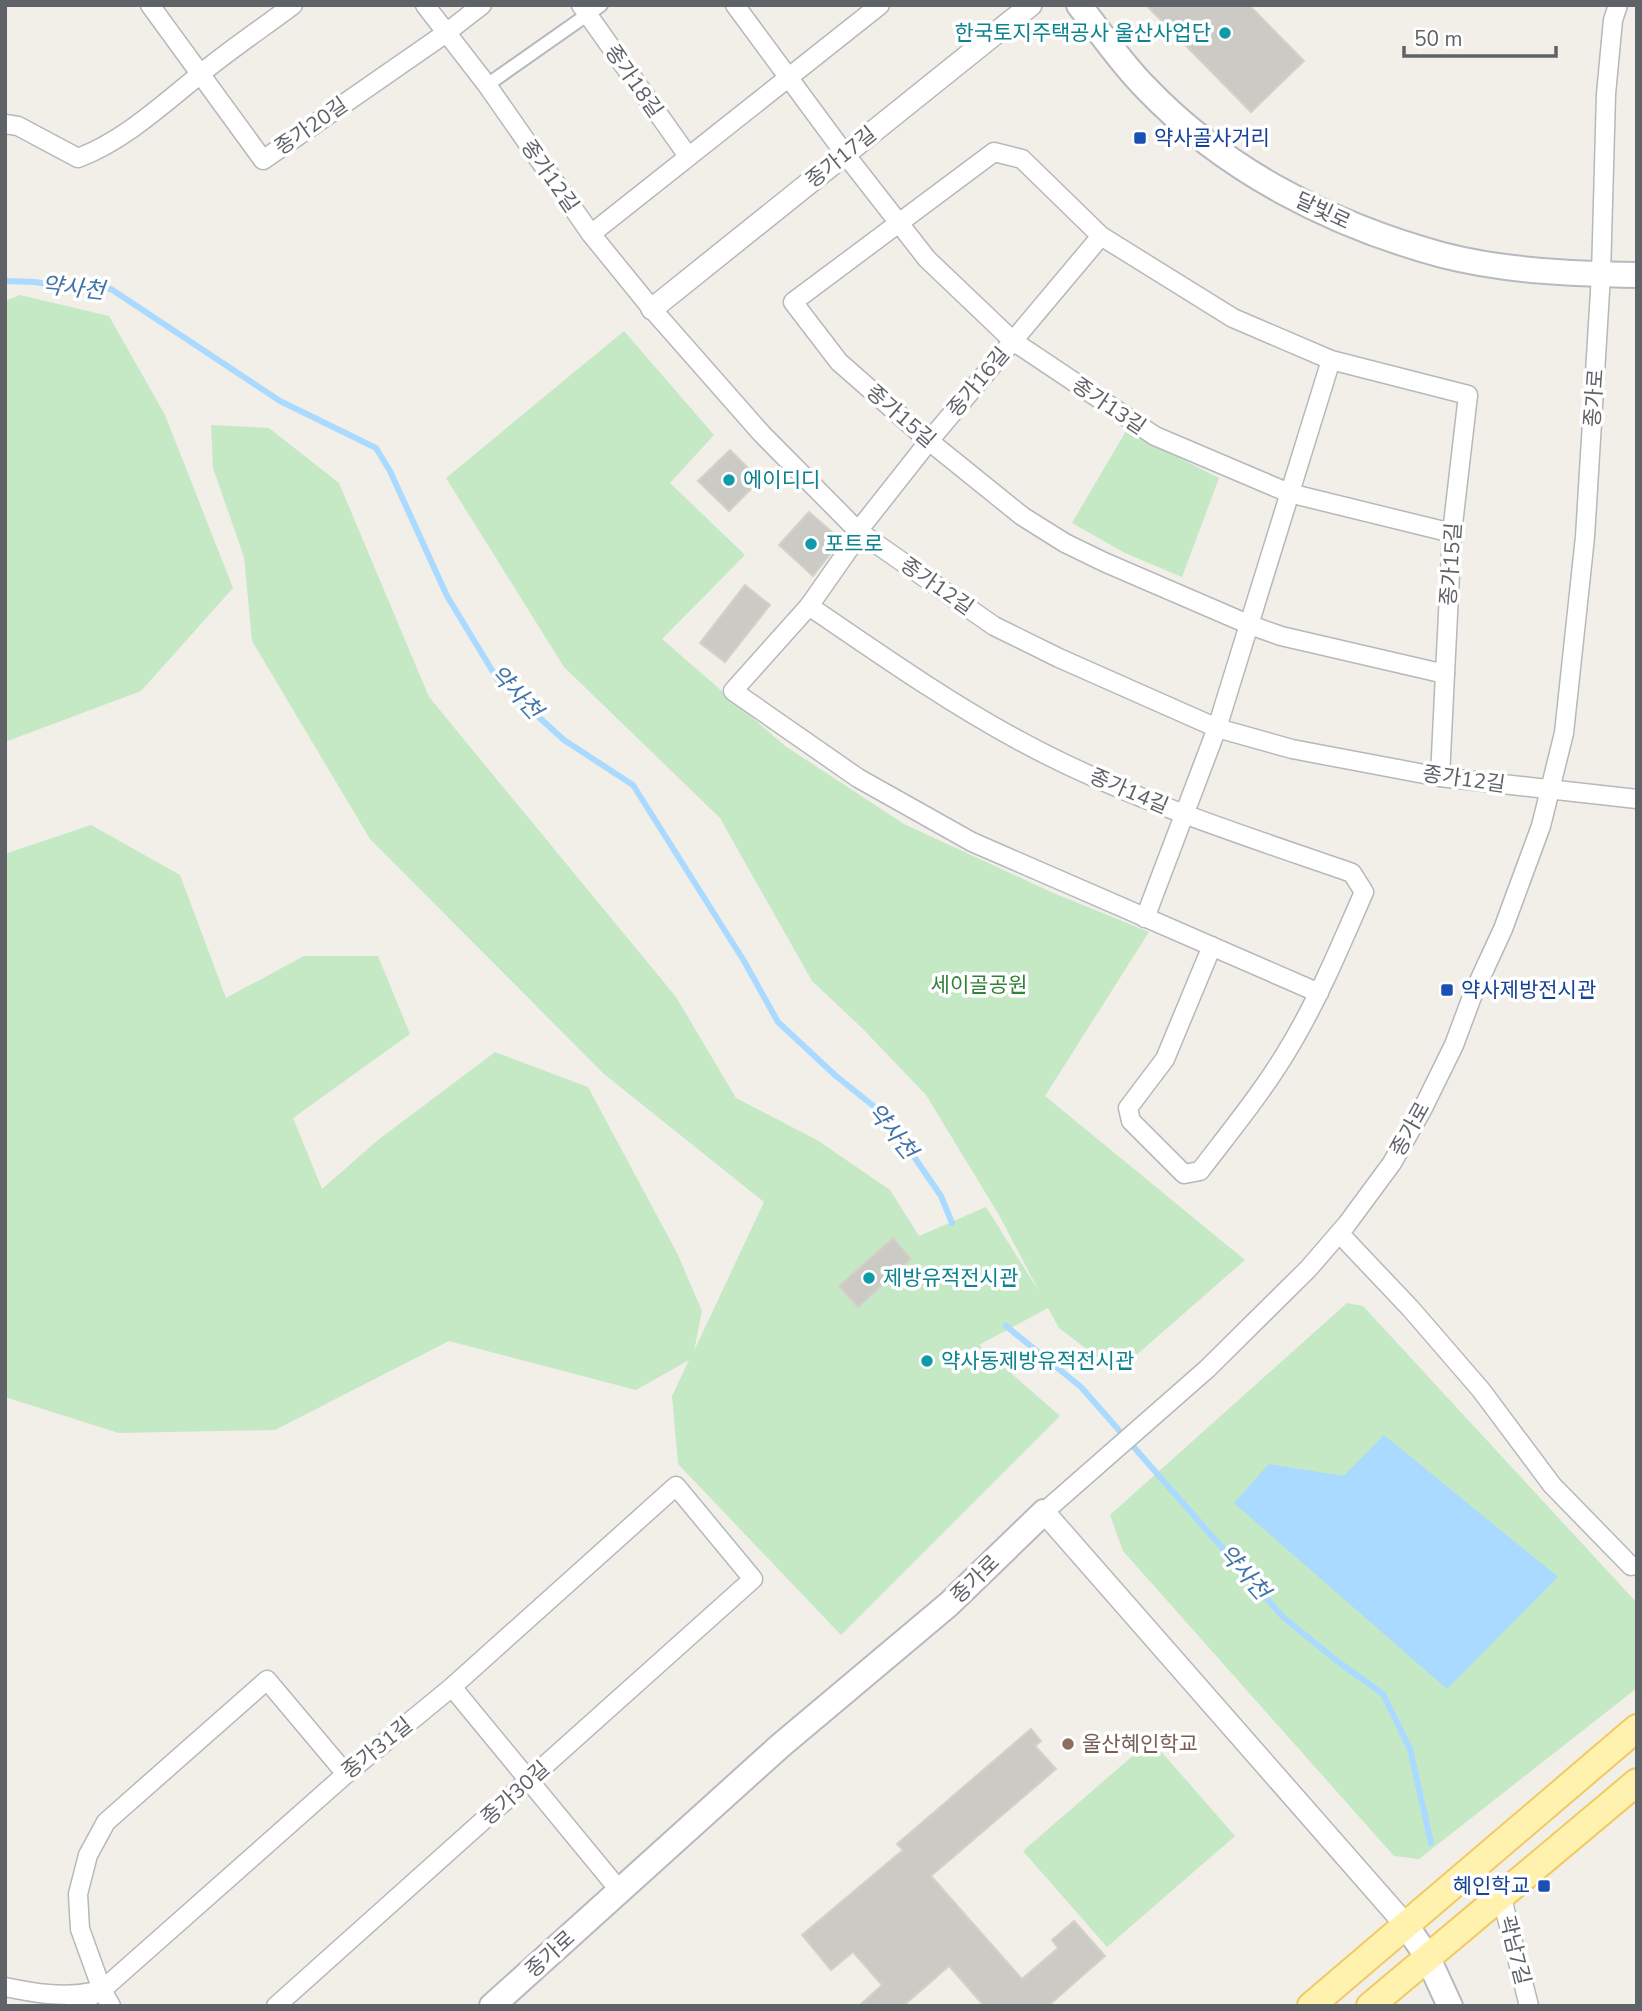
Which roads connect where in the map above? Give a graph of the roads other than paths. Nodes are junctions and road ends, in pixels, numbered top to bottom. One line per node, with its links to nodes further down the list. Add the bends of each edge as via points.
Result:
1 (150, 5): 12 (street, 종가20길)
2 (293, 5): 12 (street)
3 (425, 5): 11 (street, 종가12길)
4 (482, 5): 11 (street)
5 (735, 5): 13 (street)
6 (880, 5): 13 (street)
7 (1031, 5): 16 (street, 종가17길)
8 (1079, 5): 21 (main road, 달빛로, via 1168,110 1225,155 1299,201 1376,234 1444,255 1510,267)
9 (1618, 5): 21 (street, 종가로, via 1606,94)
10 (590, 8): 14 (street); 17 (street, 종가18길)
11 (446, 33): 12 (street, 종가20길, via 263,159); 14 (street, 종가12길)
12 (200, 75): 15 (street, via 118,137 78,158 18,126)
13 (788, 78): 16 (street, 종가13길); 17 (street)
14 (487, 85): 19 (street, 종가12길)
15 (5, 124)
16 (845, 154): 18 (street, 종가13길); 23 (street, 종가17길)
17 (688, 156): 19 (street)
18 (900, 222): 20 (street, 종가15길, via 994,152 1022,159); 24 (street, 종가13길, via 927,259); 26 (street, 종가15길, via 793,302 838,362)
19 (591, 234): 23 (street, 종가12길)
20 (1101, 236): 24 (street, 종가16길); 25 (street, 종가15길, via 1233,318)
21 (1601, 275): 22 (main road, 달빛로); 35 (street, 종가로, via 1585,537 1564,733)
22 (1637, 275)
23 (652, 309): 28 (street, 종가12길, via 762,434)
24 (1013, 341): 26 (street, 종가16길); 27 (street, 종가13길, via 1155,436)
25 (1331, 360): 27 (street); 29 (street, 종가15길, via 1468,395)
26 (929, 441): 28 (street, 종가16길); 31 (street, 종가15길, via 1023,516 1065,543)
27 (1289, 494): 29 (street, 종가13길); 31 (street)
28 (858, 531): 30 (street); 33 (street, 종가12길, via 994,626)
29 (1452, 533): 32 (street, 종가15길)
30 (809, 606): 37 (street, 종가14길, via 933,690 1021,741); 38 (street, via 733,691 858,778 972,842)
31 (1250, 625): 32 (street, 종가15길); 33 (street)
32 (1445, 674): 34 (street)
33 (1217, 728): 34 (street, 종가12길, via 1292,749); 37 (street)
34 (1440, 776): 35 (street, 종가12길)
35 (1550, 790): 36 (street); 41 (street, 종가로, via 1503,929 1454,1045 1392,1163)
36 (1637, 799)
37 (1185, 814): 38 (street); 40 (street, 종가14길, via 1352,873 1364,892)
38 (1145, 918): 39 (street)
39 (1212, 946): 40 (street); 40 (street, 종가14길, via 1165,1059 1128,1108 1130,1121 1184,1174 1200,1171 1254,1101)
40 (1320, 993)
41 (1339, 1233): 43 (street, 종가로, via 1259,1319); 44 (street, via 1481,1390 1552,1485)
42 (676, 1486): 45 (street, 종가31길); 48 (street, 종가30길, via 753,1579)
43 (1044, 1512): 50 (main road, 종가로, via 949,1604 780,1746); 52 (street)
44 (1631, 1566)
45 (452, 1687): 47 (street, 종가31길); 48 (street)
46 (1637, 1728): 52 (main road)
47 (346, 1773): 55 (street, 종가31길); 55 (street, via 267,1680 106,1822 88,1855 78,1894 80,1929)
48 (528, 1782): 50 (street); 58 (street, 종가30길)
49 (1637, 1782): 51 (main road)
50 (620, 1891): 59 (main road, 종가로)
51 (1501, 1894): 53 (main road); 63 (street, 곽남7길)
52 (1405, 1924): 53 (main road); 60 (main road)
53 (1427, 1956): 61 (main road); 62 (main road)
54 (5, 1987): 55 (street, via 77,1995)
55 (102, 1990): 56 (street, 종가31길); 57 (street)
56 (75, 2006)
57 (111, 2006)
58 (276, 2006)
59 (492, 2006)
60 (1311, 2006)
61 (1370, 2006)
62 (1450, 2006)
63 (1529, 2006)

